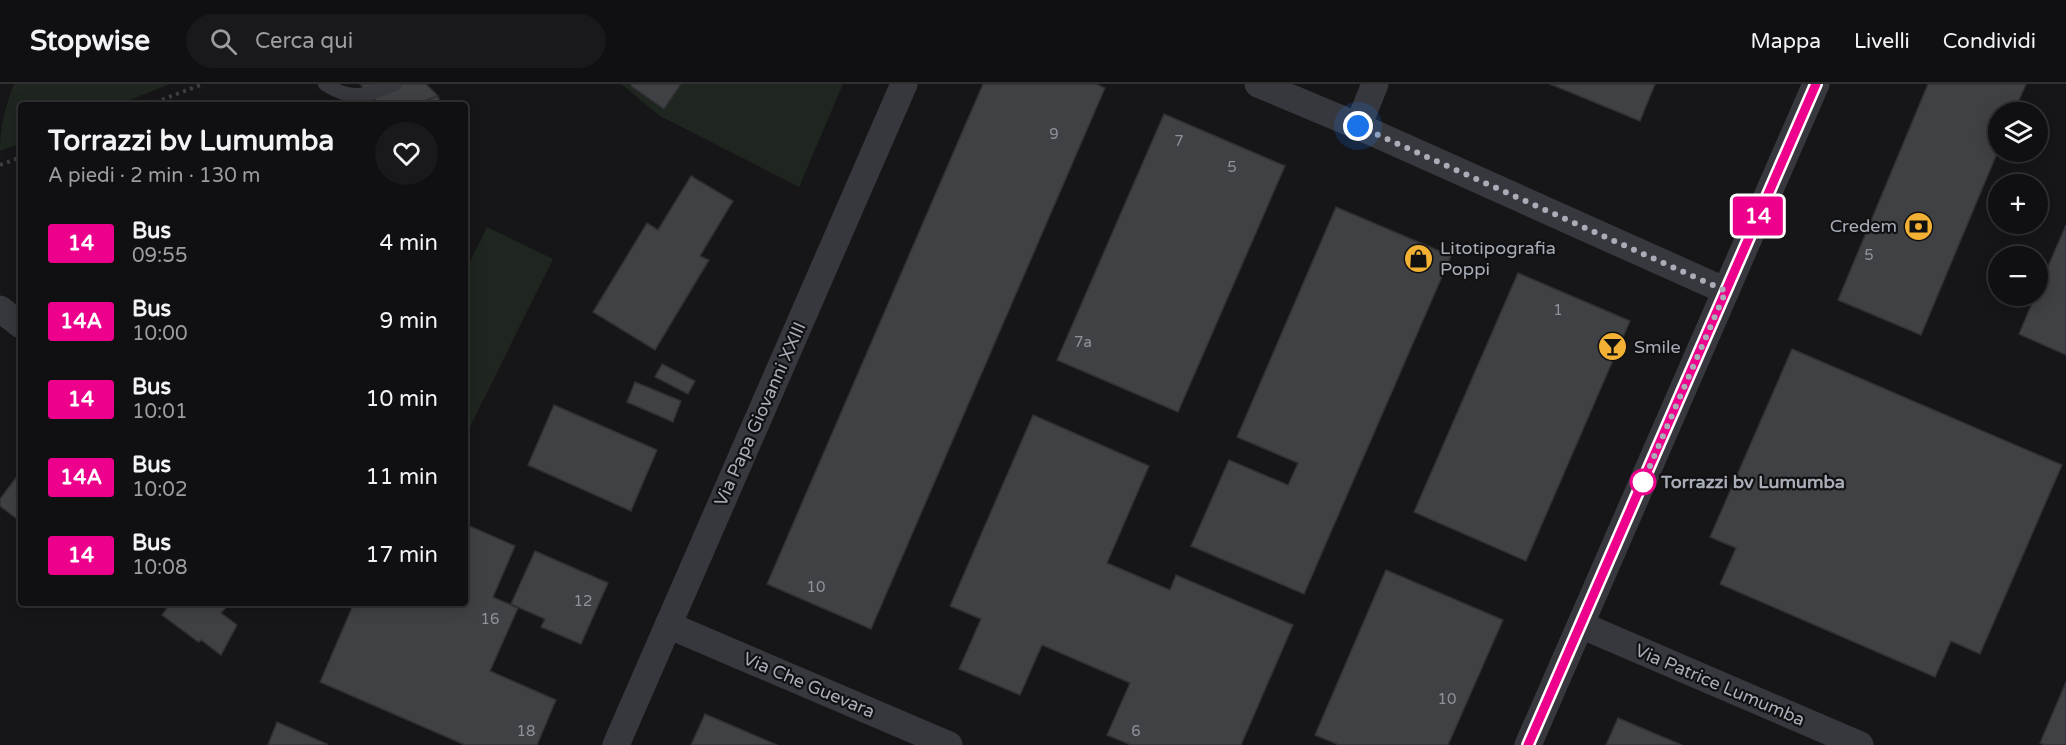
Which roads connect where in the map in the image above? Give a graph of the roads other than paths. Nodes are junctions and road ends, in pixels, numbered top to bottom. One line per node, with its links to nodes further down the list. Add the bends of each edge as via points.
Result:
1 (325, 84): 2 (lane, via 357,96)
2 (395, 84)
3 (904, 84): 11 (street, Via Papa Giovanni XXIII)
4 (1258, 84): 7 (street)
5 (1375, 84): 7 (street)
6 (1816, 84): 8 (street)
7 (1358, 126): 8 (street)
8 (1726, 291): 12 (street)
9 (0, 309): 10 (street)
10 (18, 323)
11 (668, 625): 13 (street, Via Papa Giovanni XXIII); 14 (street, Via Che Guevara)
12 (1581, 625): 15 (street); 16 (street, Via Patrice Lumumba)
13 (616, 745)
14 (949, 745)
15 (1528, 745)
16 (1860, 745)

